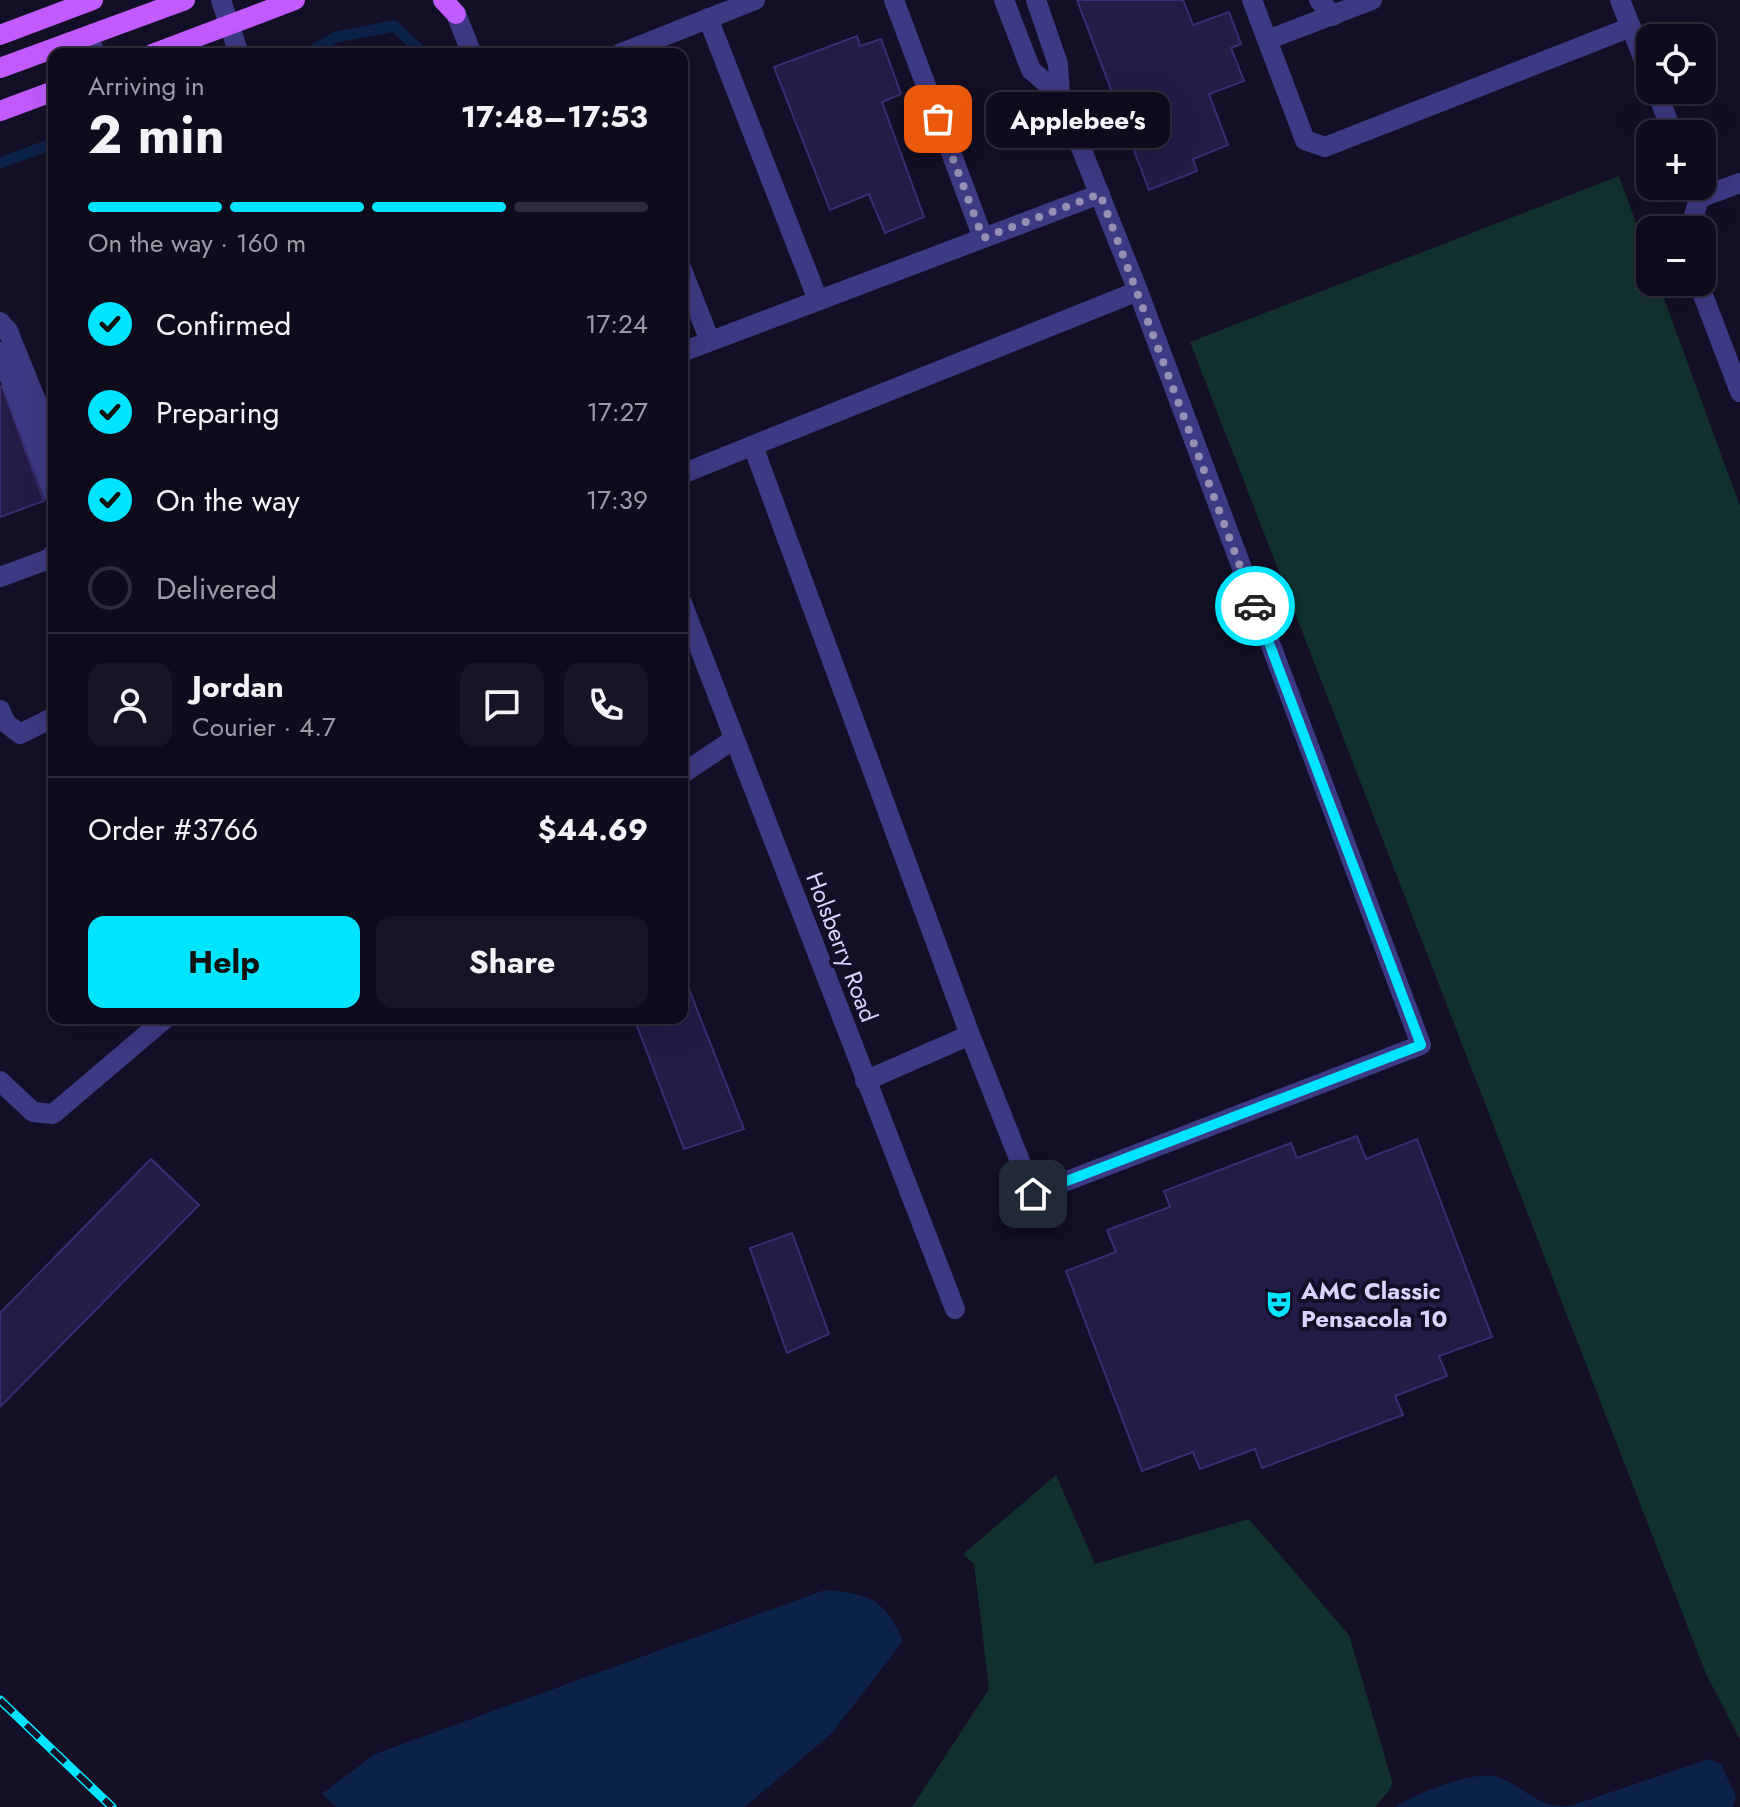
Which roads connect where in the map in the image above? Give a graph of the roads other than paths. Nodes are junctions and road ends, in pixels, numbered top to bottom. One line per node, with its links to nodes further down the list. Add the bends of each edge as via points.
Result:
1 (93, 0): 18 (main road)
2 (185, 0): 21 (main road)
3 (221, 0): 16 (lane)
4 (295, 0): 16 (main road)
5 (894, 0): 34 (lane)
6 (1004, 0): 29 (lane, via 1031,70)
7 (1036, 0): 29 (lane, via 1058,64)
8 (1252, 0): 19 (lane)
9 (1319, 0): 14 (lane)
10 (1372, 0): 14 (lane)
11 (1620, 0): 17 (lane)
12 (751, 1): 15 (lane)
13 (450, 7): 24 (lane)
14 (1333, 16): 19 (lane)
15 (708, 18): 25 (lane); 38 (lane)
16 (229, 25): 22 (main road); 23 (lane)
17 (1631, 27): 19 (lane, via 1325,147 1305,140); 20 (lane)
18 (0, 35)
19 (1267, 40)
20 (1636, 40)
21 (92, 45)
22 (168, 48)
23 (237, 48)
24 (469, 48)
25 (634, 48)
26 (48, 56): 27 (main road)
27 (0, 68)
28 (48, 93): 30 (main road)
29 (1060, 95): 33 (lane)
30 (0, 111)
31 (1740, 183): 32 (lane)
32 (1716, 188)
33 (1100, 194): 34 (lane); 36 (lane)
34 (983, 238): 38 (lane)
35 (688, 285): 40 (lane)
36 (1138, 291): 45 (lane); 56 (lane, via 1421,1045 1033,1194)
37 (1703, 296): 43 (lane)
38 (818, 300): 40 (lane)
39 (0, 322): 44 (lane)
40 (710, 341): 41 (lane)
41 (688, 350)
42 (0, 352): 47 (lane)
43 (1740, 392)
44 (48, 430)
45 (753, 446): 46 (lane); 56 (lane)
46 (688, 472)
47 (48, 479)
48 (48, 559): 49 (lane)
49 (0, 577)
50 (688, 619): 53 (lane, Holsberry Road)
51 (0, 710): 52 (lane, via 20,734)
52 (48, 720)
53 (734, 739): 54 (lane); 58 (lane, Holsberry Road)
54 (688, 770)
55 (159, 1024): 57 (lane, via 53,1114 33,1112)
56 (970, 1035): 58 (lane)
57 (0, 1081)
58 (865, 1081): 59 (lane, Holsberry Road)
59 (955, 1309)

